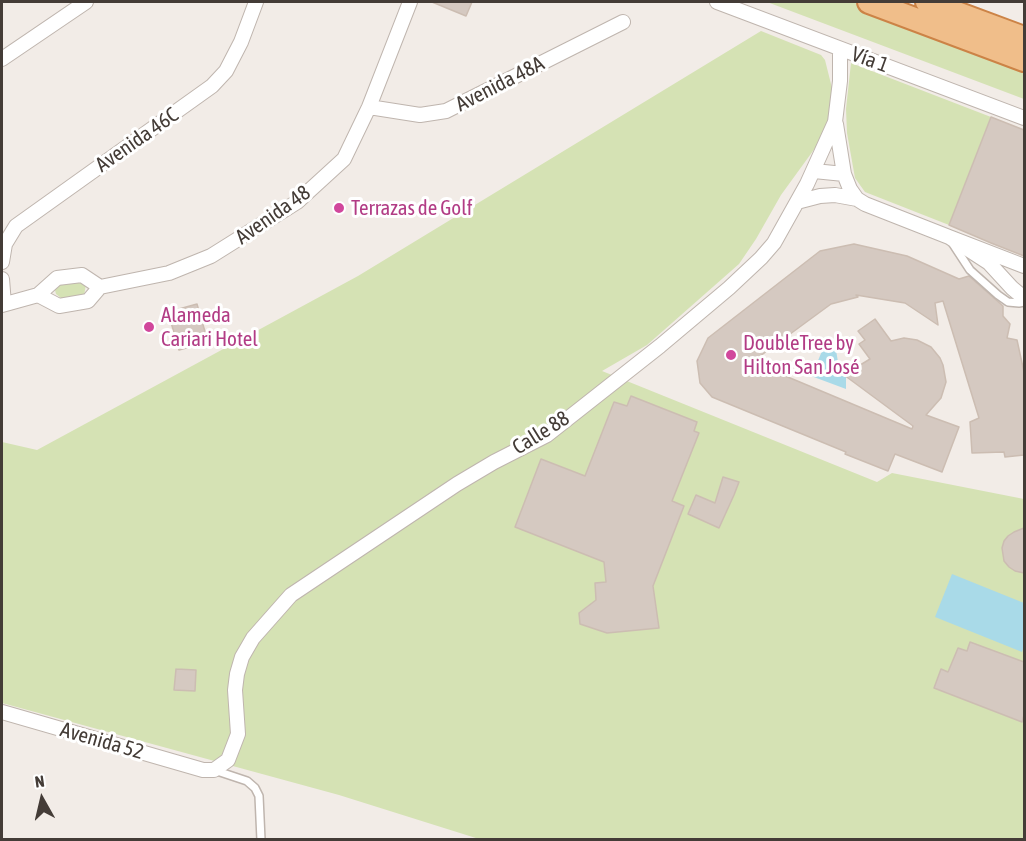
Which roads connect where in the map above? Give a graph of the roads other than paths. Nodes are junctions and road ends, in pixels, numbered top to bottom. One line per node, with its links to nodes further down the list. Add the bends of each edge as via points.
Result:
1 (87, 2): 10 (street)
2 (256, 2): 20 (street, Avenida 46C, via 226,71 212,86 16,226 5,244)
3 (410, 2): 12 (street, Avenida 48)
4 (717, 2): 9 (street, Vía 1)
5 (869, 2): 11 (highway)
6 (927, 2): 8 (highway)
7 (624, 22): 12 (street, Avenida 48A, via 446,111 420,115)
8 (1024, 38)
9 (840, 49): 13 (street, Vía 1); 14 (street, Calle 88)
10 (2, 59)
11 (1024, 60)
12 (369, 107): 23 (street, Avenida 48, via 344,159 297,202 211,256 169,273)
13 (1024, 118)
14 (835, 122): 15 (street, Calle 88); 16 (street)
15 (814, 171): 16 (street); 18 (street, Calle 88)
16 (844, 174): 17 (street)
17 (857, 199): 18 (street, via 835,195); 19 (street)
18 (797, 202): 28 (street, Calle 88, via 774,243 737,281 548,435 457,484 291,596 253,638 242,657 235,690 238,734 228,760)
19 (949, 237): 21 (street); 25 (street, via 990,263)
20 (2, 262)
21 (1024, 266)
22 (2, 279): 26 (street)
23 (100, 287): 24 (street, Avenida 48, via 88,301 59,306); 24 (street, via 82,275 57,278)
24 (38, 295): 26 (street)
25 (1024, 300)
26 (2, 305)
27 (2, 712): 28 (street, Avenida 52)
28 (209, 770): 29 (lane, via 247,781 255,788 259,796)
29 (261, 840)

